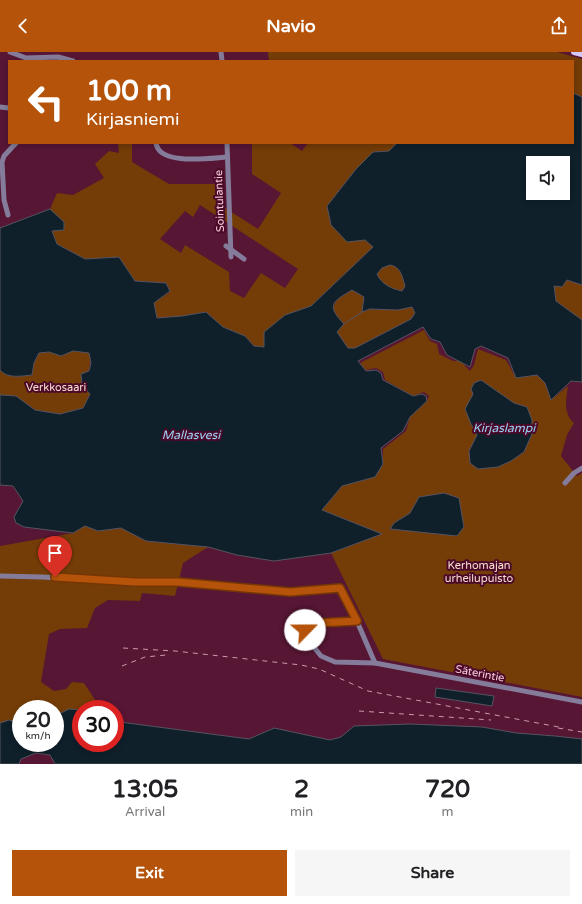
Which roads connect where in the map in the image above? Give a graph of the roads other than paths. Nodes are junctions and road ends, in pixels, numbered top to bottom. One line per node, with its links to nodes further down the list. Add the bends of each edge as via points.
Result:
1 (10, 52): 4 (street, via 26,58 58,57)
2 (574, 52): 3 (main road)
3 (582, 54)
4 (69, 60)
5 (15, 144): 9 (street, via 2,162)
6 (156, 144): 8 (street, via 158,149 166,155 179,159)
7 (227, 144): 8 (street, Sointulantie)
8 (227, 157): 11 (street, Sointulantie)
9 (8, 215)
10 (226, 246): 11 (street)
11 (231, 249): 12 (street, Sointulantie); 13 (street)
12 (231, 257)
13 (244, 259)
14 (582, 468): 15 (street)
15 (565, 483)
16 (0, 576): 17 (street, via 178,582 290,592 340,588)
17 (357, 621): 18 (street); 18 (street, Säterintie, via 317,623 305,630 321,656 335,662)
18 (375, 663): 19 (street, Säterintie)
19 (582, 702)

